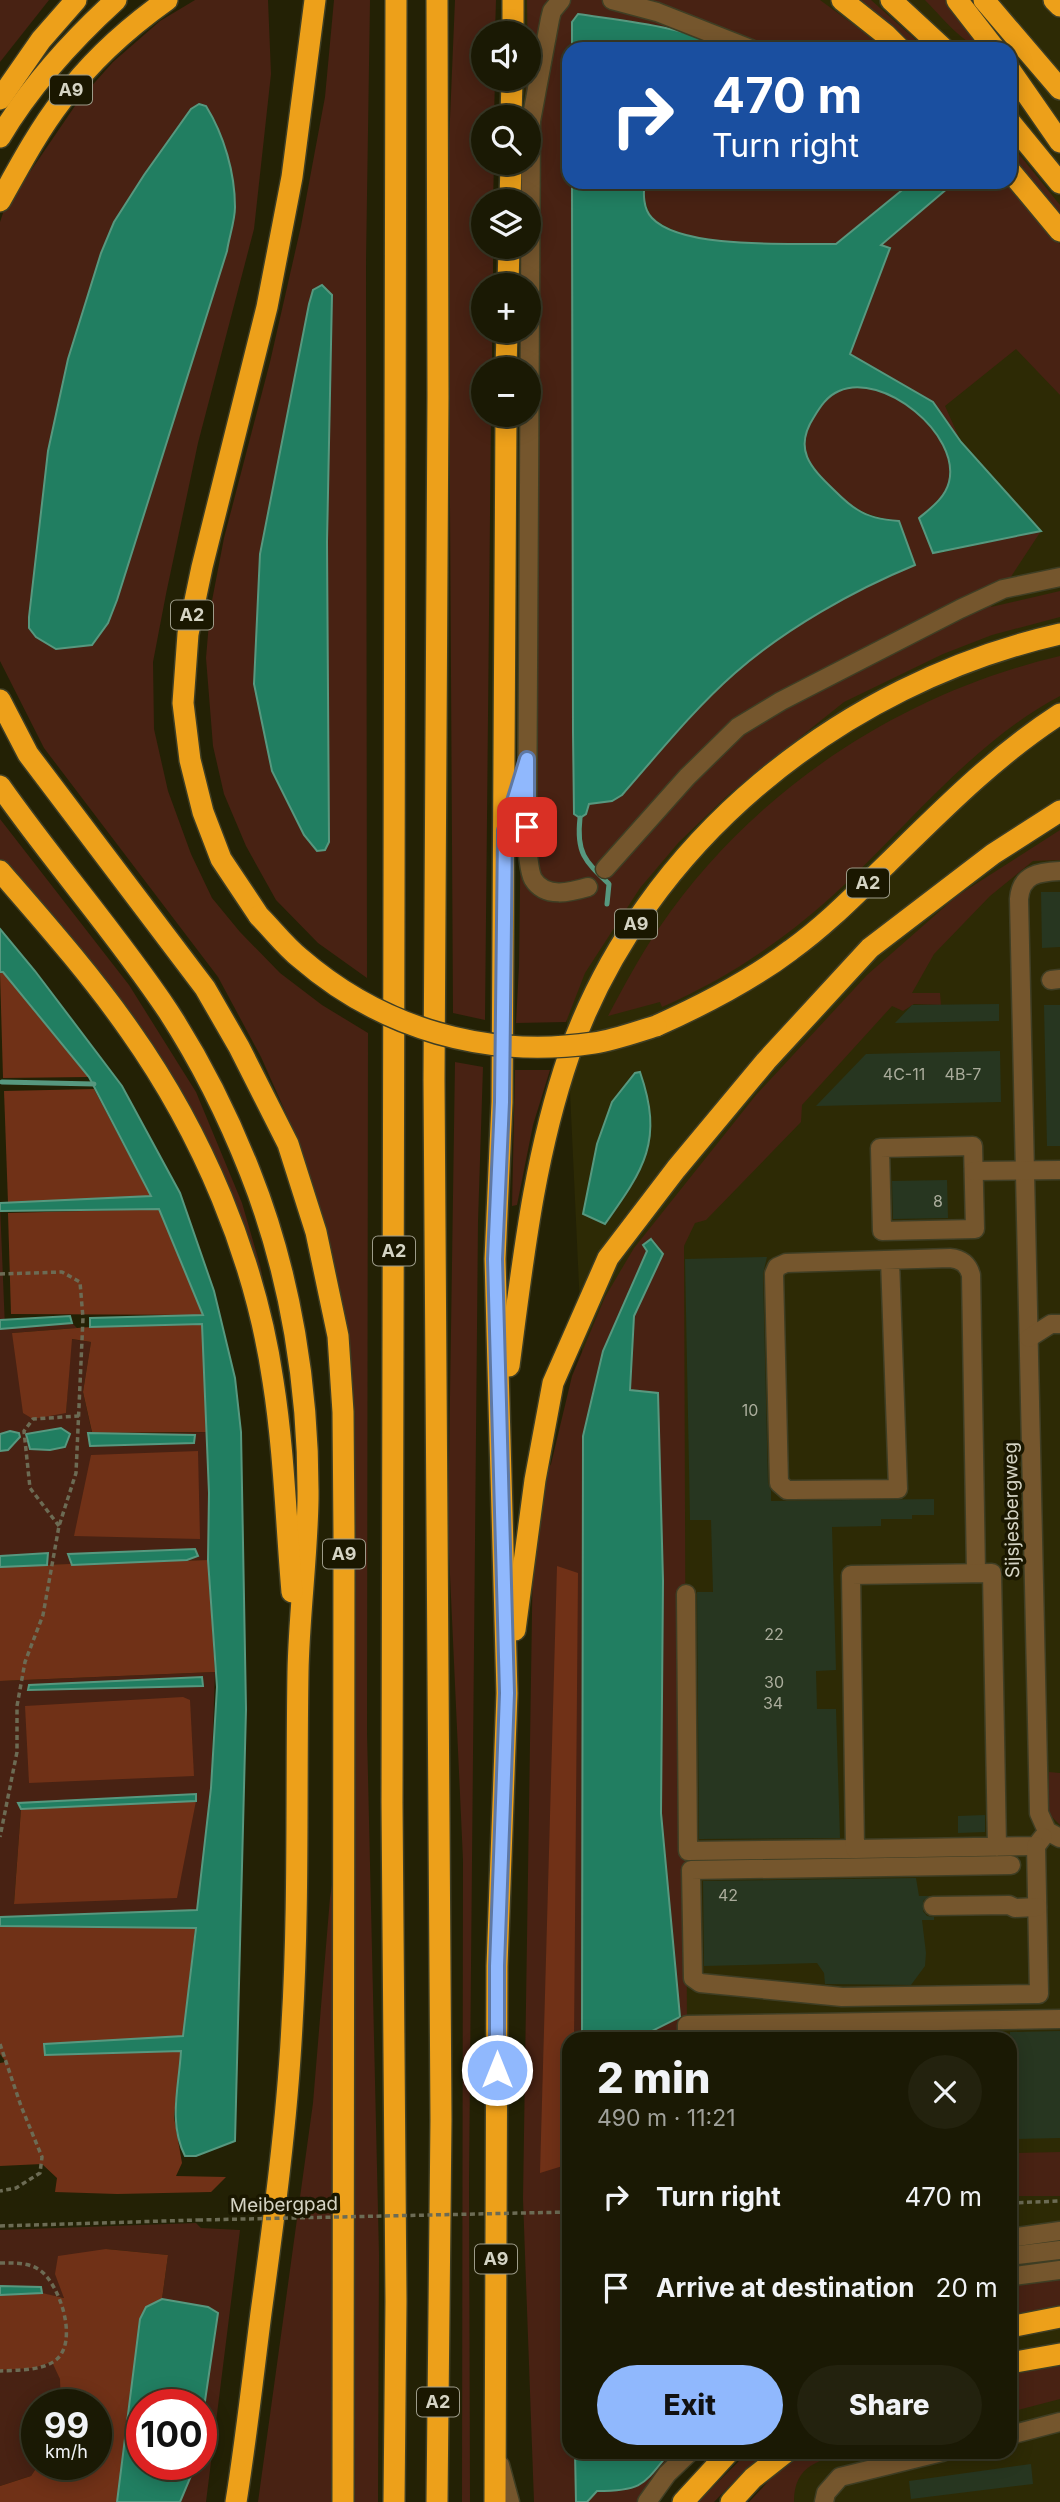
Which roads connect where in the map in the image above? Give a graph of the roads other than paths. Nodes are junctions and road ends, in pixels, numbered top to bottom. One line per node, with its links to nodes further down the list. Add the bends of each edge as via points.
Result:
1 (76, 0): 23 (highway, A9)
2 (116, 0): 25 (highway, A9, via 49,68)
3 (167, 0): 30 (highway, A9, via 104,53 62,99)
4 (315, 0): 37 (highway, A2, bridge, via 292,177 267,307 188,634 183,704 190,760 221,859 259,916 298,957 364,1004 463,1041 538,1048 596,1043 656,1026 715,998 792,950 1004,753)
5 (396, 0): 85 (highway, A2)
6 (437, 0): 86 (highway, A2)
7 (513, 0): 16 (highway)
8 (561, 0): 29 (street, via 550,19 531,121)
9 (612, 0): 17 (street)
10 (842, 0): 18 (highway)
11 (891, 0): 19 (highway)
12 (957, 0): 20 (highway)
13 (984, 0): 22 (highway)
14 (1054, 0): 15 (highway)
15 (1060, 6)
16 (513, 21)
17 (733, 42)
18 (894, 42)
19 (936, 42)
20 (990, 42)
21 (1017, 80): 26 (highway)
22 (1060, 89)
23 (0, 99)
24 (1017, 131): 28 (highway)
25 (0, 137)
26 (1060, 142)
27 (1017, 180): 31 (highway)
28 (1060, 183)
29 (529, 189)
30 (0, 201)
31 (1060, 231)
32 (529, 259): 38 (street)
33 (506, 427): 41 (highway)
34 (1060, 577): 42 (street, via 1003,589 960,609 738,727)
35 (1060, 634): 52 (highway, A9, via 949,668 841,724 752,791 690,854 643,912 589,1008 554,1101 531,1200)
36 (0, 700): 84 (highway, A9, via 28,754 205,988 240,1046 288,1144 316,1233 338,1336 344,1534)
37 (1060, 714)
38 (527, 759): 41 (street); 45 (street, via 527,850 533,879 555,892)
39 (0, 786): 55 (highway, A9, via 169,1014 205,1073 252,1177 281,1268 304,1411 308,1499)
40 (1060, 811): 56 (highway, A9, via 993,854 870,948 765,1061 608,1258 553,1383 535,1480)
41 (505, 831): 52 (highway, via 495,1259)
42 (605, 869)
43 (0, 871): 55 (highway, via 131,1032 207,1163 236,1234 273,1380)
44 (1060, 872): 48 (street, Sijsjesbergweg, via 1034,873 1020,890)
45 (588, 887)
46 (1060, 1170): 48 (street)
47 (974, 1171): 47 (street, via 973,1146 880,1148 882,1231 975,1229); 48 (street)
48 (1025, 1171): 51 (street, Sijsjesbergweg)
49 (890, 1260): 49 (street, via 898,1489 787,1490 778,1478 774,1274 781,1264); 53 (street, via 955,1258 970,1270)
50 (1060, 1324): 51 (street, via 1051,1324)
51 (1028, 1338): 57 (street, Sijsjesbergweg, via 1039,1813)
52 (501, 1427): 56 (highway, A9)
53 (976, 1573): 59 (street, via 992,1573); 60 (street, via 851,1575)
54 (686, 1594): 60 (street, via 688,1851)
55 (298, 1667): 83 (highway, A9, via 292,2026 276,2200)
56 (507, 1693): 78 (highway, A9, via 497,1978)
57 (1053, 1835): 58 (street)
58 (1036, 1846): 59 (street); 62 (street)
59 (997, 1847): 60 (street)
60 (855, 1849)
61 (1011, 1865): 62 (street, via 691,1870 693,1978 700,1983 842,1997 1039,1994)
62 (1037, 1907): 63 (street)
63 (934, 1910)
64 (1060, 2019): 65 (street, via 687,2025)
65 (687, 2032)
66 (1060, 2231): 67 (street)
67 (1017, 2237)
68 (1060, 2250): 69 (street)
69 (1017, 2255)
70 (1060, 2270): 71 (street)
71 (1017, 2276)
72 (1060, 2318): 73 (highway)
73 (1017, 2326)
74 (1060, 2354): 75 (highway)
75 (1017, 2362)
76 (1060, 2422): 77 (street)
77 (1017, 2433)
78 (496, 2451): 87 (highway, A9); 88 (street)
79 (683, 2459): 89 (street)
80 (723, 2459): 90 (highway)
81 (777, 2459): 91 (highway)
82 (913, 2459): 92 (street, via 840,2477)
83 (236, 2502)
84 (344, 2502)
85 (394, 2502)
86 (438, 2502)
87 (495, 2502)
88 (510, 2502)
89 (647, 2502)
90 (683, 2502)
91 (731, 2502)
92 (824, 2502)

